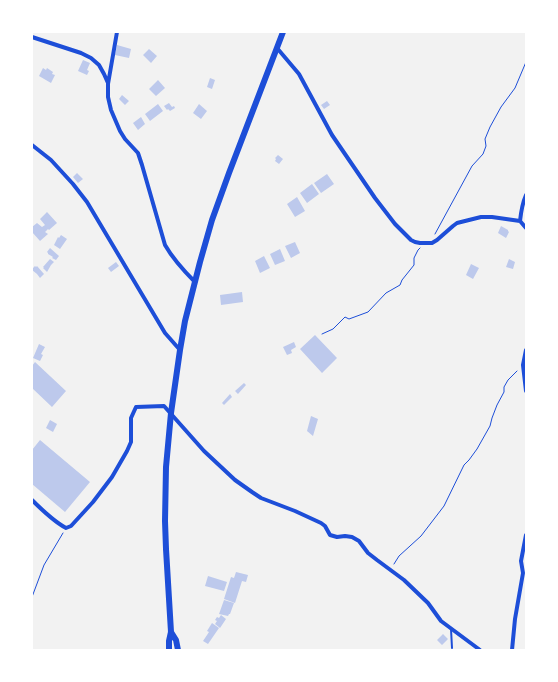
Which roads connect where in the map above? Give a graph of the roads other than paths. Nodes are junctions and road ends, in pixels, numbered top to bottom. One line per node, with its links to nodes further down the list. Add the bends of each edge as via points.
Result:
1 (117, 32): 5 (street)
2 (283, 32): 4 (main road)
3 (32, 37): 5 (street, via 91,58 102,70)
4 (277, 48): 8 (street, via 299,74 332,135 375,198 404,233 415,242 432,243 453,226 466,220 485,217); 10 (main road, via 212,220)
5 (108, 84): 10 (street, via 111,110 125,139 138,153 166,245 176,262)
6 (32, 145): 11 (street, via 51,160 87,202 165,333)
7 (526, 195): 8 (street)
8 (520, 221): 9 (street)
9 (526, 228)
10 (195, 282): 11 (main road)
11 (180, 350): 14 (main road)
12 (526, 350): 13 (street, via 523,365)
13 (526, 391)
14 (171, 413): 15 (street, via 164,406 136,407 131,418 131,442 127,451 112,477 71,526 66,528); 17 (street, via 235,480 261,498 321,522 330,535 352,537 359,541 368,553 404,580); 18 (main road, via 165,521)
15 (32, 500)
16 (526, 535): 23 (street)
17 (450, 628): 19 (lane); 22 (street)
18 (171, 632): 20 (main road); 21 (main road)
19 (452, 648)
20 (169, 650)
21 (178, 650)
22 (480, 650)
23 (512, 650)

